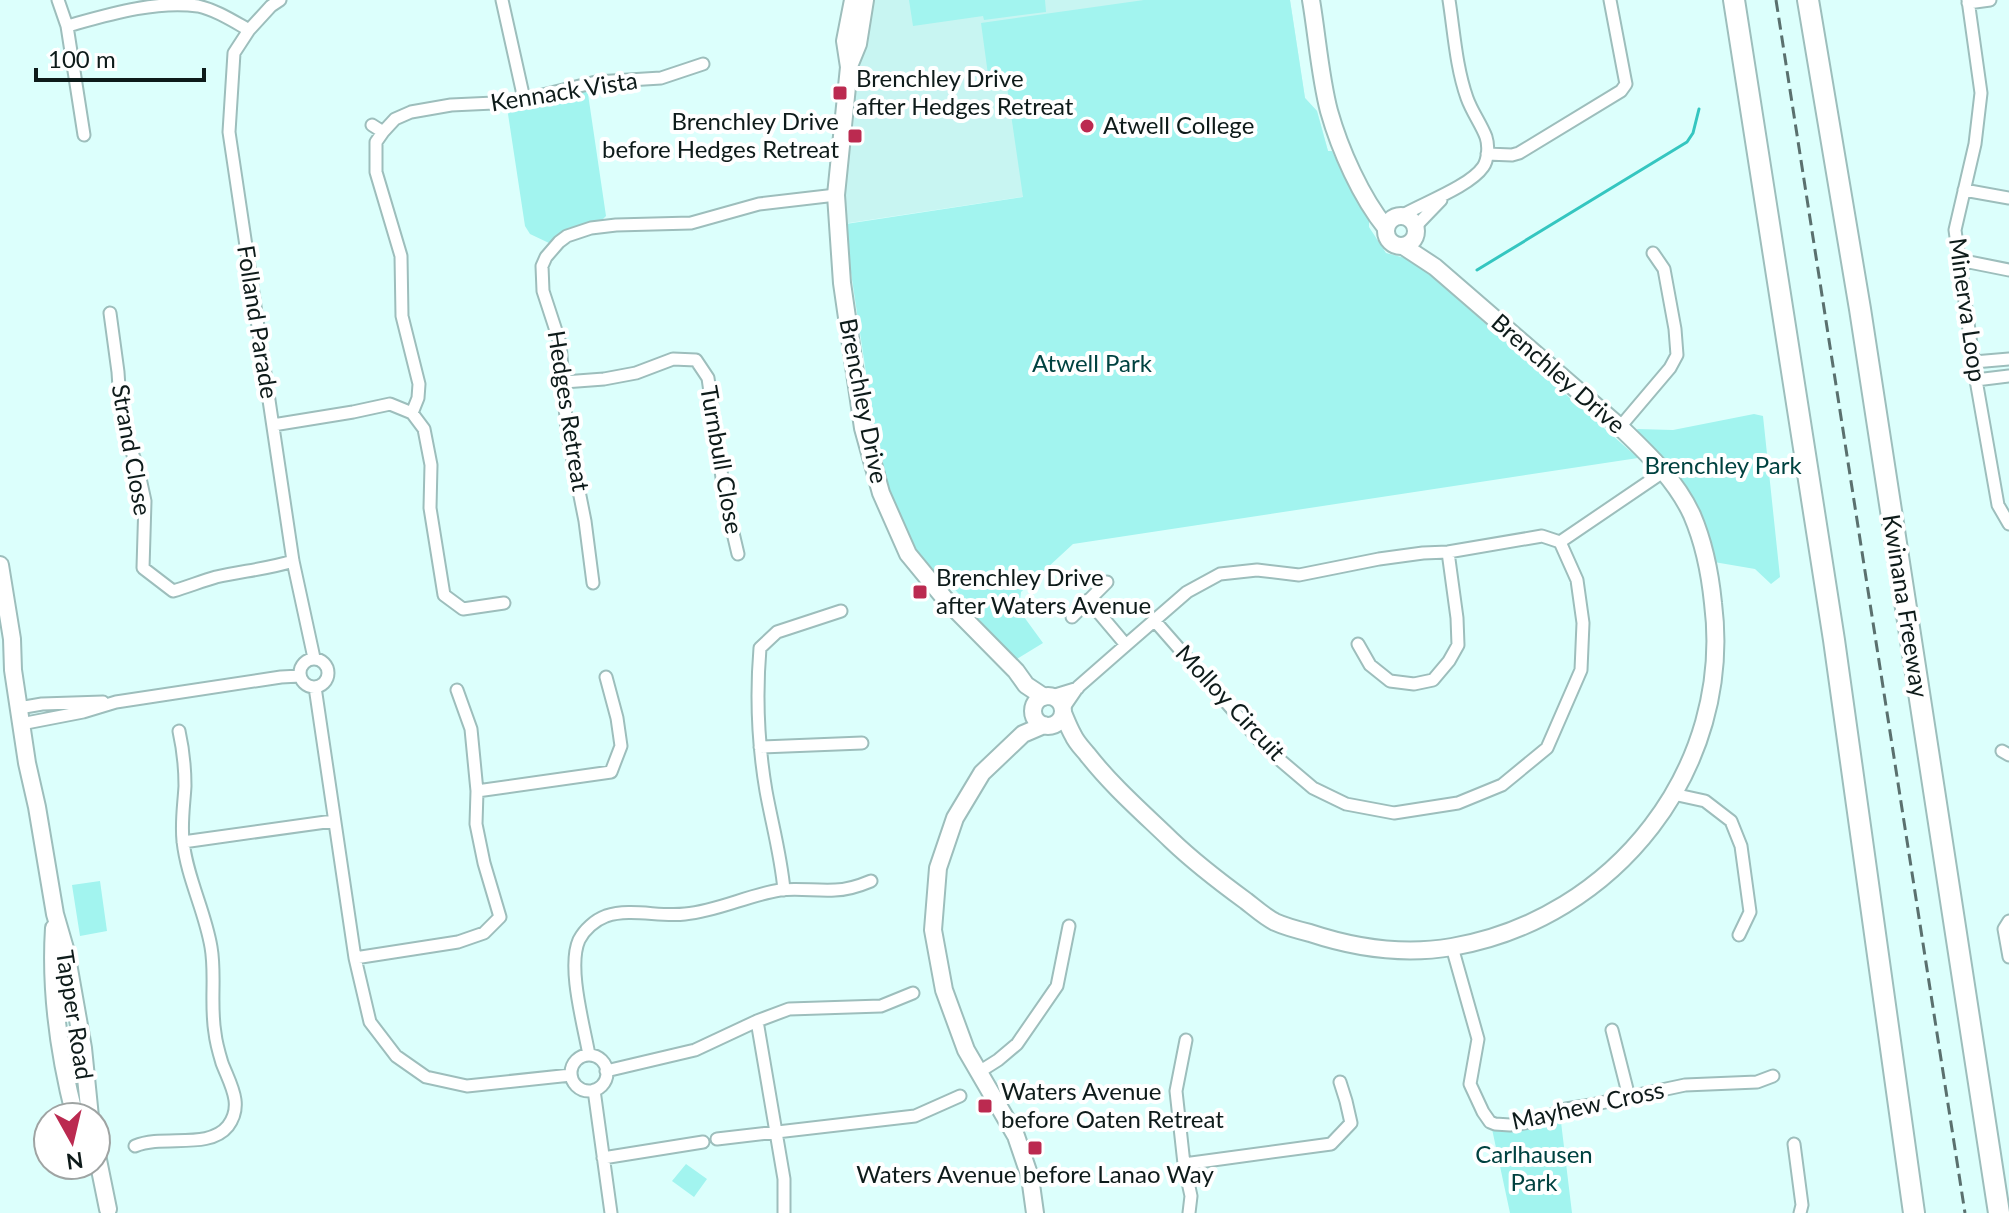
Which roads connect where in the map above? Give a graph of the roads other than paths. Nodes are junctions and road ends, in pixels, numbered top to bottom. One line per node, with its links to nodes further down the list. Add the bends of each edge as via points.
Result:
1 (58, 0): 14 (street)
2 (280, 0): 15 (street, Folland Parade)
3 (502, 0): 17 (street)
4 (853, 0): 13 (street, Brenchley Drive)
5 (865, 0): 13 (street, Brenchley Drive)
6 (1311, 0): 23 (street, Brenchley Drive, via 1328,109 1343,151 1377,217)
7 (1449, 0): 19 (street, via 1463,85 1487,138)
8 (1610, 0): 19 (street, via 1624,87 1519,153)
9 (1734, 0): 107 (highway, via 1834,640)
10 (1808, 0): 108 (highway, Kwinana Freeway)
11 (1990, 0): 12 (street)
12 (1968, 2): 20 (street, Minerva Loop, via 1981,93)
13 (855, 22): 21 (street, Brenchley Drive, via 845,41 849,67)
14 (67, 26): 15 (street, via 141,6 175,3 199,6); 18 (street)
15 (249, 30): 36 (street, Folland Parade, via 234,53 229,132)
16 (703, 64): 17 (street, Kennack Vista, via 661,78 596,82)
17 (524, 99): 35 (street, Kennack Vista, via 411,112 377,128 376,172 401,256 402,316 419,384)
18 (84, 135)
19 (1487, 154): 23 (street, via 1484,167 1471,178)
20 (1964, 190): 22 (street); 26 (street, Minerva Loop, via 1955,230)
21 (836, 195): 34 (street, Hedges Retreat, via 759,204 691,223 591,228 559,242 546,257 542,278 560,343); 59 (street, Brenchley Drive, via 842,283 863,428 881,493 908,554)
22 (2009, 198)
23 (1403, 224): 24 (street, via 1412,242); 24 (street, Brenchley Drive, via 1387,238); 27 (street, Brenchley Drive)
24 (1403, 246): 27 (street, Brenchley Drive)
25 (1653, 253): 37 (street, via 1664,269 1677,355)
26 (1959, 260): 28 (street); 31 (street, Minerva Loop)
27 (1435, 267): 37 (street, Brenchley Drive)
28 (2009, 270)
29 (110, 313): 43 (street, Strand Close, via 122,414 145,501 143,568 173,591)
30 (2009, 359): 31 (street)
31 (1974, 362): 33 (street, Minerva Loop)
32 (2009, 376): 33 (street)
33 (1976, 380): 39 (street, Minerva Loop, via 1998,505)
34 (564, 382): 42 (street, Turnbull Close, via 636,373 673,359 696,360 708,378); 46 (street, Hedges Retreat, via 567,431)
35 (412, 413): 36 (street, via 390,404); 48 (street, via 424,429 431,465 430,508 444,595 463,609)
36 (273, 425): 43 (street, Folland Parade)
37 (1620, 427): 38 (street, Brenchley Drive)
38 (1663, 472): 40 (street); 65 (street, Brenchley Drive, via 1692,515 1715,616 1710,700 1697,746)
39 (2008, 523)
40 (1560, 542): 41 (street, via 1542,536); 51 (street, Molloy Circuit, via 1577,580 1583,623 1581,670 1547,748 1502,785 1458,803 1394,813 1346,804 1313,788 1267,749)
41 (1448, 552): 51 (street, via 1299,575 1257,570 1220,574 1187,592); 52 (street, via 1458,645 1433,680 1390,681 1370,665)
42 (738, 554)
43 (293, 561): 54 (street, Folland Parade)
44 (0, 565): 60 (street, Tapper Road, via 12,639 23,669)
45 (1107, 582): 47 (street)
46 (593, 583)
47 (1088, 600): 50 (street); 53 (street)
48 (504, 603)
49 (841, 611): 63 (street, via 777,632 760,648)
50 (1072, 617)
51 (1154, 620): 53 (street)
52 (1358, 644)
53 (1126, 645): 59 (street)
54 (314, 658): 55 (street, via 304,663); 57 (street, via 328,673)
55 (300, 676): 57 (street); 60 (street, via 116,702 83,701)
56 (606, 677): 64 (street, via 621,746 611,772)
57 (315, 687): 66 (street)
58 (457, 690): 64 (street, via 471,729)
59 (1048, 711): 74 (street, Brenchley Drive, via 1196,865 1274,922 1342,944 1377,949); 83 (street, via 982,773 955,818 938,868 933,930 944,990)
60 (25, 715): 70 (street, Tapper Road, via 37,762 37,807)
61 (179, 731): 67 (street, via 185,773)
62 (862, 743): 63 (street)
63 (760, 747): 69 (street)
64 (477, 791): 76 (street, via 476,824 500,917 484,933 458,942)
65 (1673, 794): 73 (street, via 1705,801 1731,821 1741,846 1750,912); 74 (street, Brenchley Drive, via 1626,858 1576,898 1536,921)
66 (333, 821): 67 (street); 76 (street)
67 (183, 842): 96 (street, via 212,951 212,1012 222,1063 235,1094 235,1112 222,1133 209,1139)
68 (871, 881): 69 (street, via 837,891)
69 (784, 890): 81 (street, via 707,911 604,917 587,928 575,951 574,970)
70 (55, 914): 90 (street, Tapper Road, via 52,953 60,1049); 91 (street, Tapper Road, via 66,952)
71 (2009, 921): 75 (street, via 2004,929)
72 (1069, 926): 83 (street, via 1057,986 1017,1044)
73 (1739, 935)
74 (1452, 947): 89 (street, Mayhew Cross, via 1478,1039 1470,1084 1490,1122 1537,1121 1566,1109)
75 (2009, 957)
76 (355, 958): 84 (street, via 370,1022 396,1056 426,1077 467,1086)
77 (913, 993): 78 (street, via 881,1006 789,1009)
78 (757, 1021): 82 (street, via 695,1050); 92 (street)
79 (1612, 1030): 89 (street)
80 (1186, 1040): 98 (street, via 1176,1091)
81 (589, 1055): 82 (street, via 600,1059); 84 (street, via 574,1063)
82 (606, 1071): 87 (street, via 604,1083)
83 (979, 1072): 104 (street, via 1016,1136)
84 (571, 1075): 87 (street, via 581,1089)
85 (1773, 1076): 89 (street, Mayhew Cross)
86 (1340, 1082): 98 (street, via 1351,1123 1331,1144)
87 (594, 1090): 97 (street)
88 (960, 1096): 92 (street, via 915,1116)
89 (1629, 1097)
90 (71, 1101)
91 (88, 1101)
92 (775, 1131): 93 (street); 103 (street)
93 (717, 1139)
94 (703, 1142): 97 (street)
95 (1794, 1144): 106 (street)
96 (135, 1146)
97 (603, 1158): 102 (street)
98 (1184, 1164): 105 (street)
99 (96, 1181): 101 (street)
100 (103, 1181): 101 (street)
101 (109, 1211)
102 (610, 1213)
103 (784, 1213)
104 (1035, 1213)
105 (1189, 1213)
106 (1800, 1213)
107 (1914, 1213)
108 (1999, 1213)

